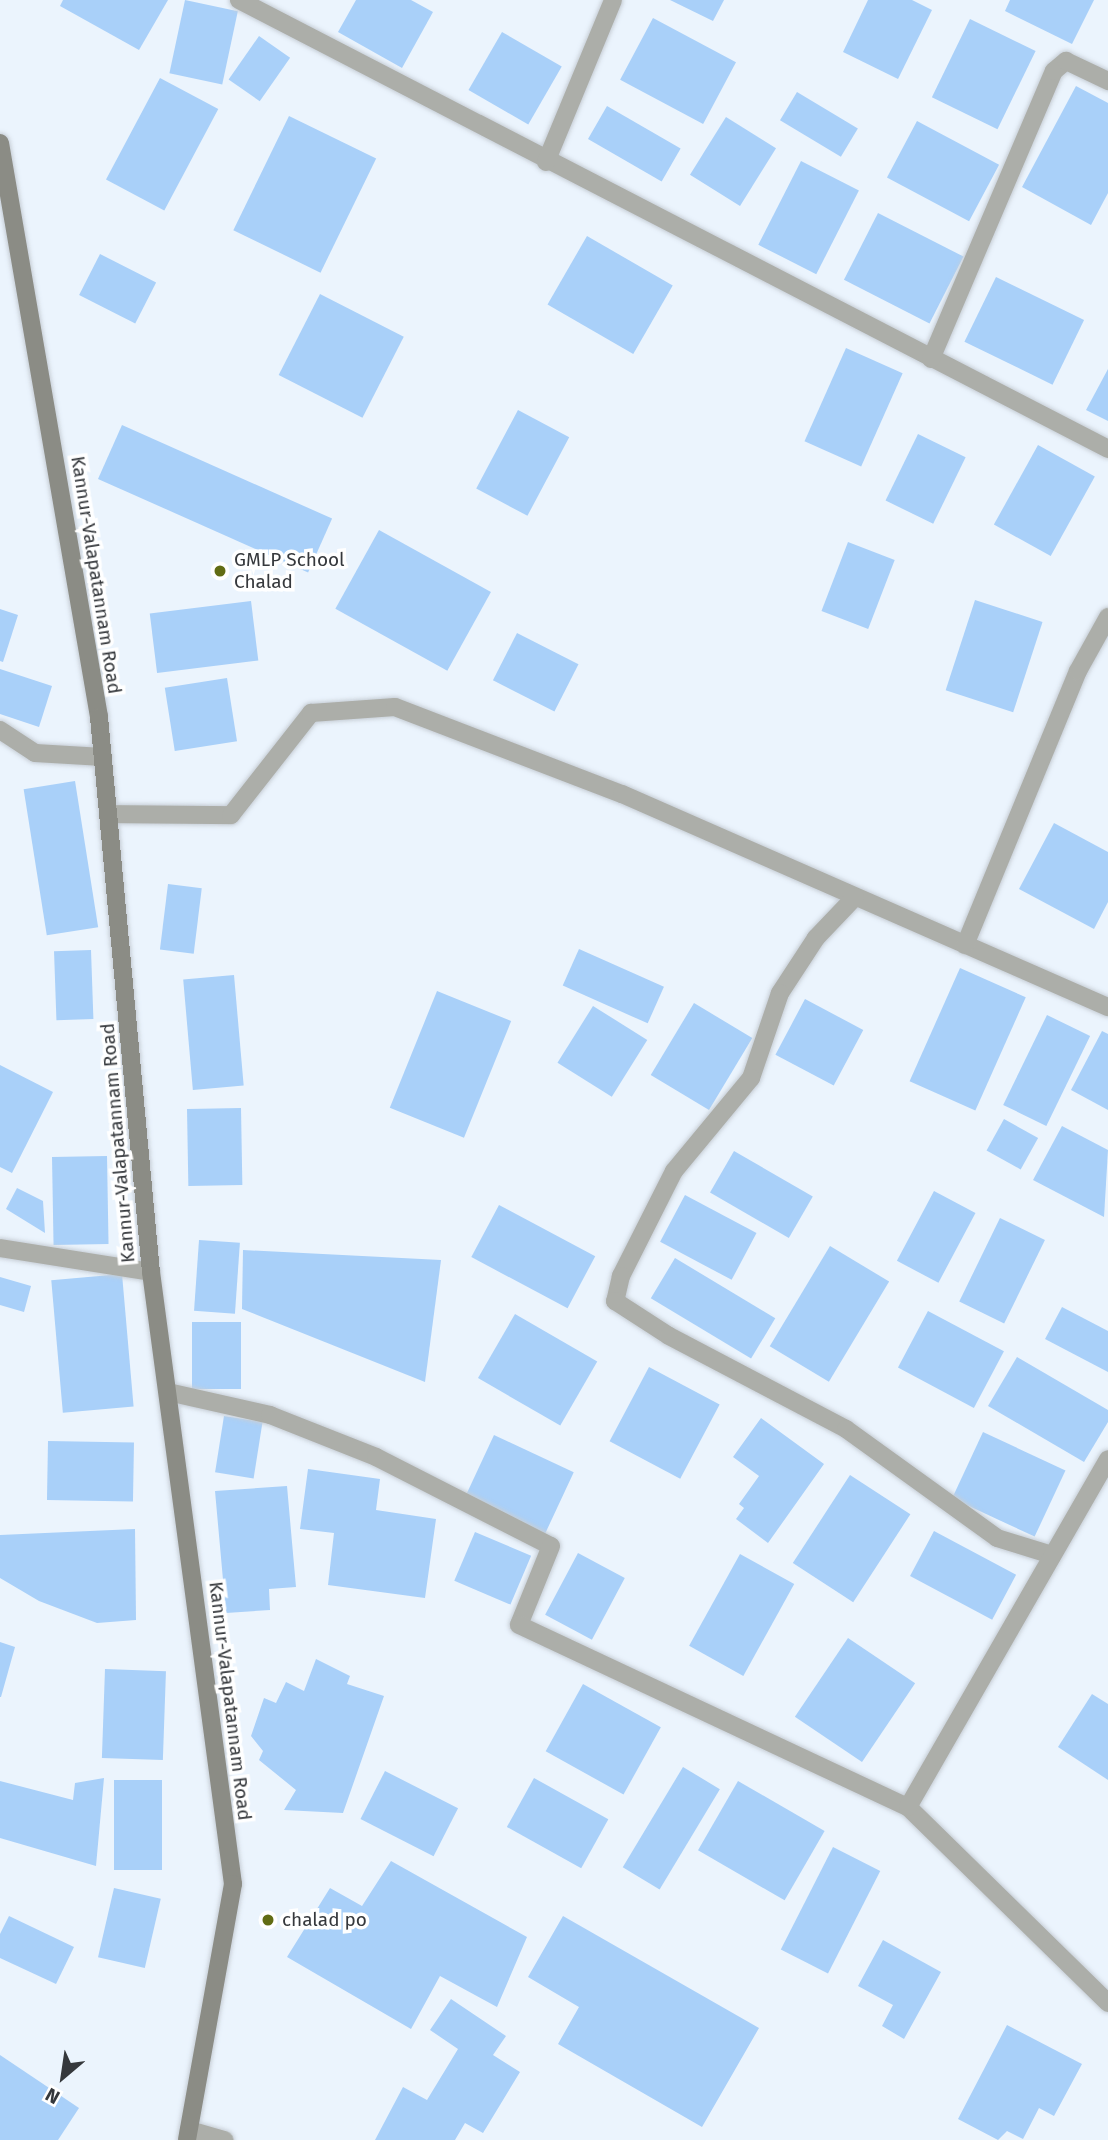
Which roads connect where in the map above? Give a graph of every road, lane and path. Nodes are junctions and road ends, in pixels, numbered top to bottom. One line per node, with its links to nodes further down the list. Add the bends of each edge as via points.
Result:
1 (239, 0): 5 (street)
2 (613, 0): 5 (street)
3 (1108, 81): 6 (street, via 1066,61 1054,71)
4 (0, 143): 10 (main road, Kannur-Valapatannam Road)
5 (546, 162): 6 (street)
6 (932, 359): 7 (street)
7 (1108, 449)
8 (1108, 617): 13 (street, via 1078,671)
9 (0, 730): 10 (street, via 35,753)
10 (103, 757): 11 (main road, Kannur-Valapatannam Road)
11 (108, 814): 12 (street, via 231,815 311,713 396,707 622,794); 16 (main road, Kannur-Valapatannam Road)
12 (855, 897): 13 (street); 19 (street, via 816,937 780,993 751,1078 674,1171 621,1276 615,1301 669,1336 846,1429 997,1538)
13 (965, 945): 14 (street)
14 (1108, 1007)
15 (0, 1248): 16 (street)
16 (150, 1272): 17 (main road, Kannur-Valapatannam Road)
17 (169, 1392): 20 (street, via 270,1415 376,1457 551,1546 519,1625); 22 (main road, Kannur-Valapatannam Road, via 233,1884)
18 (1108, 1458): 19 (street)
19 (1052, 1555): 20 (street)
20 (908, 1807): 21 (street)
21 (1108, 2003)
22 (188, 2135): 23 (street)
23 (225, 2140)

